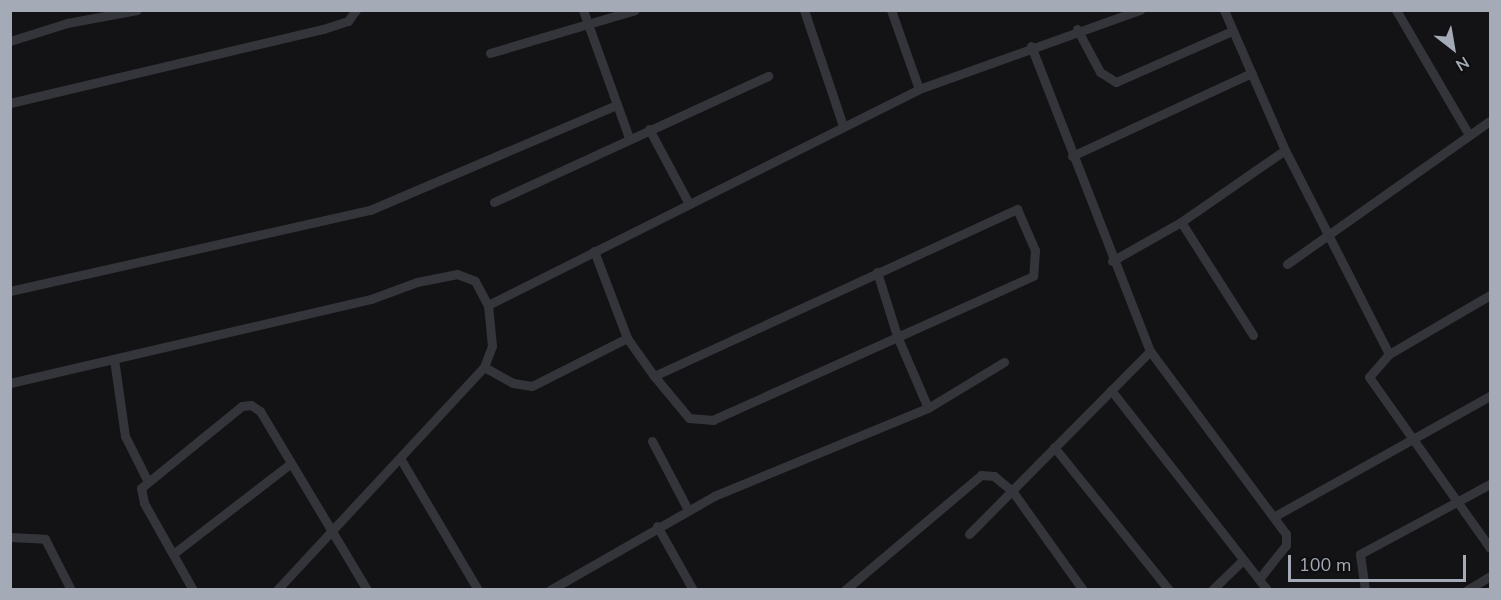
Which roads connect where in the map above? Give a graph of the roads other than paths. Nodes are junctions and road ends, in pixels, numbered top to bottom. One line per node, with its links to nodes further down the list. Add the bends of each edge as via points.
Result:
1 (137, 10): 13 (street, via 67,23)
2 (356, 10): 19 (street, via 348,21 323,29)
3 (583, 10): 10 (street)
4 (635, 10): 10 (street)
5 (804, 10): 22 (street)
6 (891, 10): 18 (street)
7 (1140, 10): 11 (street)
8 (1224, 10): 12 (street)
9 (1396, 10): 24 (street)
10 (588, 25): 15 (street); 20 (street)
11 (1077, 29): 12 (street, via 1100,72 1116,82); 14 (street)
12 (1232, 31): 16 (street)
13 (10, 41)
14 (1031, 46): 18 (street); 27 (street)
15 (490, 53)
16 (1252, 73): 26 (street); 27 (street)
17 (768, 76): 23 (street)
18 (919, 89): 22 (street)
19 (10, 103)
20 (614, 106): 25 (street); 36 (street, via 370,210)
21 (1491, 121): 24 (street)
22 (843, 126): 29 (street)
23 (649, 129): 25 (street); 29 (street)
24 (1469, 135): 31 (street)
25 (629, 138): 28 (street)
26 (1285, 150): 30 (street); 31 (street)
27 (1072, 156): 33 (street)
28 (494, 202)
29 (688, 204): 32 (street)
30 (1181, 222): 33 (street); 39 (street)
31 (1327, 233): 34 (street); 43 (street)
32 (594, 251): 38 (street); 41 (street)
33 (1112, 261): 42 (street)
34 (1287, 264)
35 (878, 272): 40 (street); 40 (street, via 1017,209 1035,250 1033,276); 47 (street)
36 (10, 291)
37 (1491, 295): 43 (street)
38 (488, 305): 44 (street, via 475,281 457,274); 46 (street, via 492,346)
39 (1253, 335)
40 (897, 336): 47 (street, via 713,420 689,418); 51 (street)
41 (627, 338): 46 (street, via 532,386 513,383); 47 (street)
42 (1150, 351): 49 (street); 62 (street)
43 (1389, 354): 52 (street, via 1369,377)
44 (114, 359): 48 (street); 57 (street, via 125,436)
45 (1004, 362): 51 (street)
46 (484, 367): 55 (street)
47 (654, 376)
48 (10, 383)
49 (1110, 390): 54 (street); 69 (street)
50 (1491, 396): 52 (street)
51 (928, 408): 61 (street)
52 (1409, 438): 60 (street); 62 (street)
53 (652, 441): 61 (street)
54 (1054, 447): 59 (street); 81 (street)
55 (400, 458): 64 (street); 76 (street)
56 (290, 464): 57 (street, via 260,411 242,406); 64 (street); 68 (street)
57 (147, 480): 68 (street, via 140,495)
58 (1491, 484): 60 (street)
59 (1013, 492): 65 (street); 79 (street, via 994,477 981,476); 80 (street)
60 (1456, 501): 67 (street); 84 (street, via 1360,554)
61 (688, 510): 63 (street)
62 (1275, 516): 71 (street, via 1286,545)
63 (657, 526): 77 (street); 78 (street)
64 (332, 533): 74 (street); 75 (street)
65 (969, 534)
66 (10, 537): 72 (street, via 45,539)
67 (1491, 548)
68 (172, 554): 73 (street)
69 (1243, 560): 71 (street); 82 (street)
70 (1491, 576): 85 (street)
71 (1259, 579): 83 (street)
72 (71, 590)
73 (193, 590)
74 (277, 590)
75 (367, 590)
76 (478, 590)
77 (550, 590)
78 (693, 590)
79 (845, 590)
80 (1083, 590)
81 (1169, 590)
82 (1212, 590)
83 (1267, 590)
84 (1365, 590)
85 (1467, 590)

